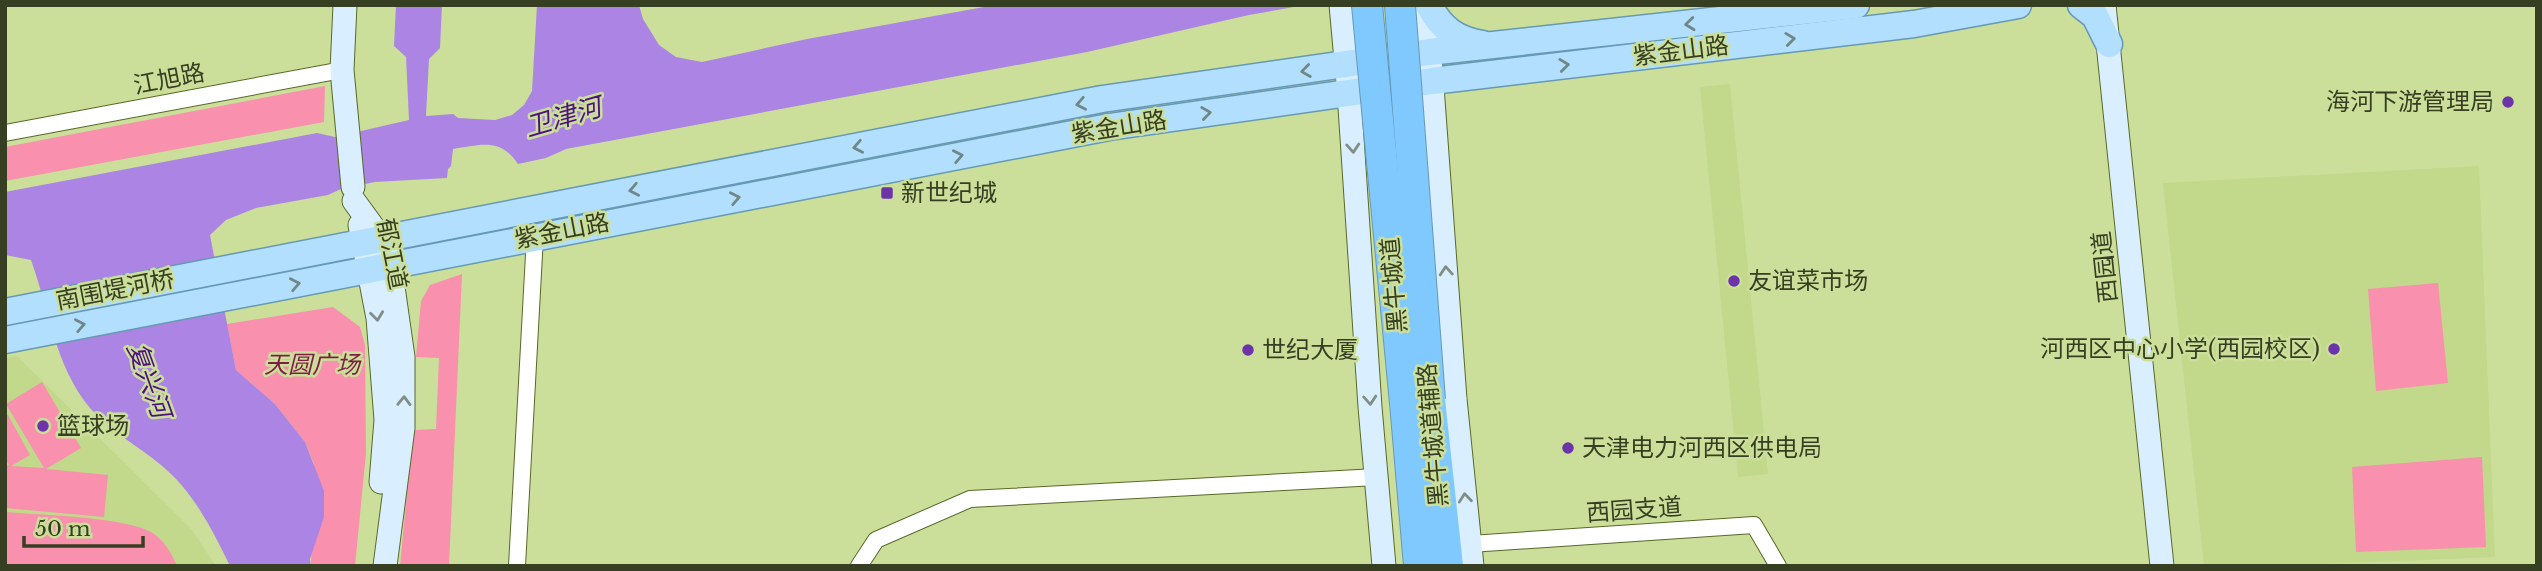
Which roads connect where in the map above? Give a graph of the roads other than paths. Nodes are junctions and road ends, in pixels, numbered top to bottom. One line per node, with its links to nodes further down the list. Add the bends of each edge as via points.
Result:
1 (345, 5): 15 (main road)
2 (1400, 5): 25 (highway, 黑牛城道, bridge)
3 (1427, 5): 11 (main road, via 1453,35); 14 (main road, 黑牛城道辅路)
4 (1856, 5): 11 (main road, 紫金山路, one-way to 11)
5 (2018, 5): 14 (main road, 紫金山路, one-way to 5, via 1496,73 1914,24)
6 (2081, 5): 10 (main road)
7 (2106, 5): 10 (main road, 西园道)
8 (2120, 5): 10 (main road, 西园道)
9 (1350, 6): 12 (main road, via 1349,29); 13 (main road); 25 (highway, 黑牛城道, bridge)
10 (2116, 41): 36 (main road, 西园道); 37 (main road, 西园道)
11 (1495, 45): 14 (main road, 紫金山路)
12 (1384, 59): 13 (main road, 紫金山路); 14 (main road, 紫金山路)
13 (1346, 65): 16 (main road); 19 (main road, 紫金山路, one-way to 19, via 1102,99)
14 (1430, 67): 16 (main road, 紫金山路); 27 (main road, 黑牛城道辅路, one-way to 14)
15 (342, 70): 17 (street, 江旭路); 19 (main road, 郁江道, via 354,194)
16 (1349, 93): 18 (main road, 紫金山路, one-way to 16, via 1109,127); 26 (main road, one-way to 26)
17 (5, 133)
18 (535, 236): 20 (main road, 紫金山路); 30 (street)
19 (373, 240): 20 (main road, 郁江道); 21 (main road, 紫金山路)
20 (379, 268): 22 (main road, 紫金山路, one-way to 20); 28 (main road, 郁江道, one-way to 28, via 386,420); 29 (main road, 郁江道, one-way to 20, via 404,395 399,316)
21 (222, 270): 23 (main road, 南围堤河桥)
22 (228, 297): 24 (main road, 南围堤河桥, one-way to 22)
23 (7, 311)
24 (9, 339)
25 (1417, 402): 33 (highway, 黑牛城道); 34 (highway, 黑牛城道)
26 (1377, 477): 31 (street, via 970,499 876,540); 32 (main road)
27 (1471, 555): 35 (street, 西园支道, via 1754,525)
28 (369, 566)
29 (385, 566)
30 (517, 566)
31 (859, 566)
32 (1384, 566)
33 (1419, 566)
34 (1448, 566)
35 (1778, 566)
36 (2162, 566)
37 (2175, 566)

